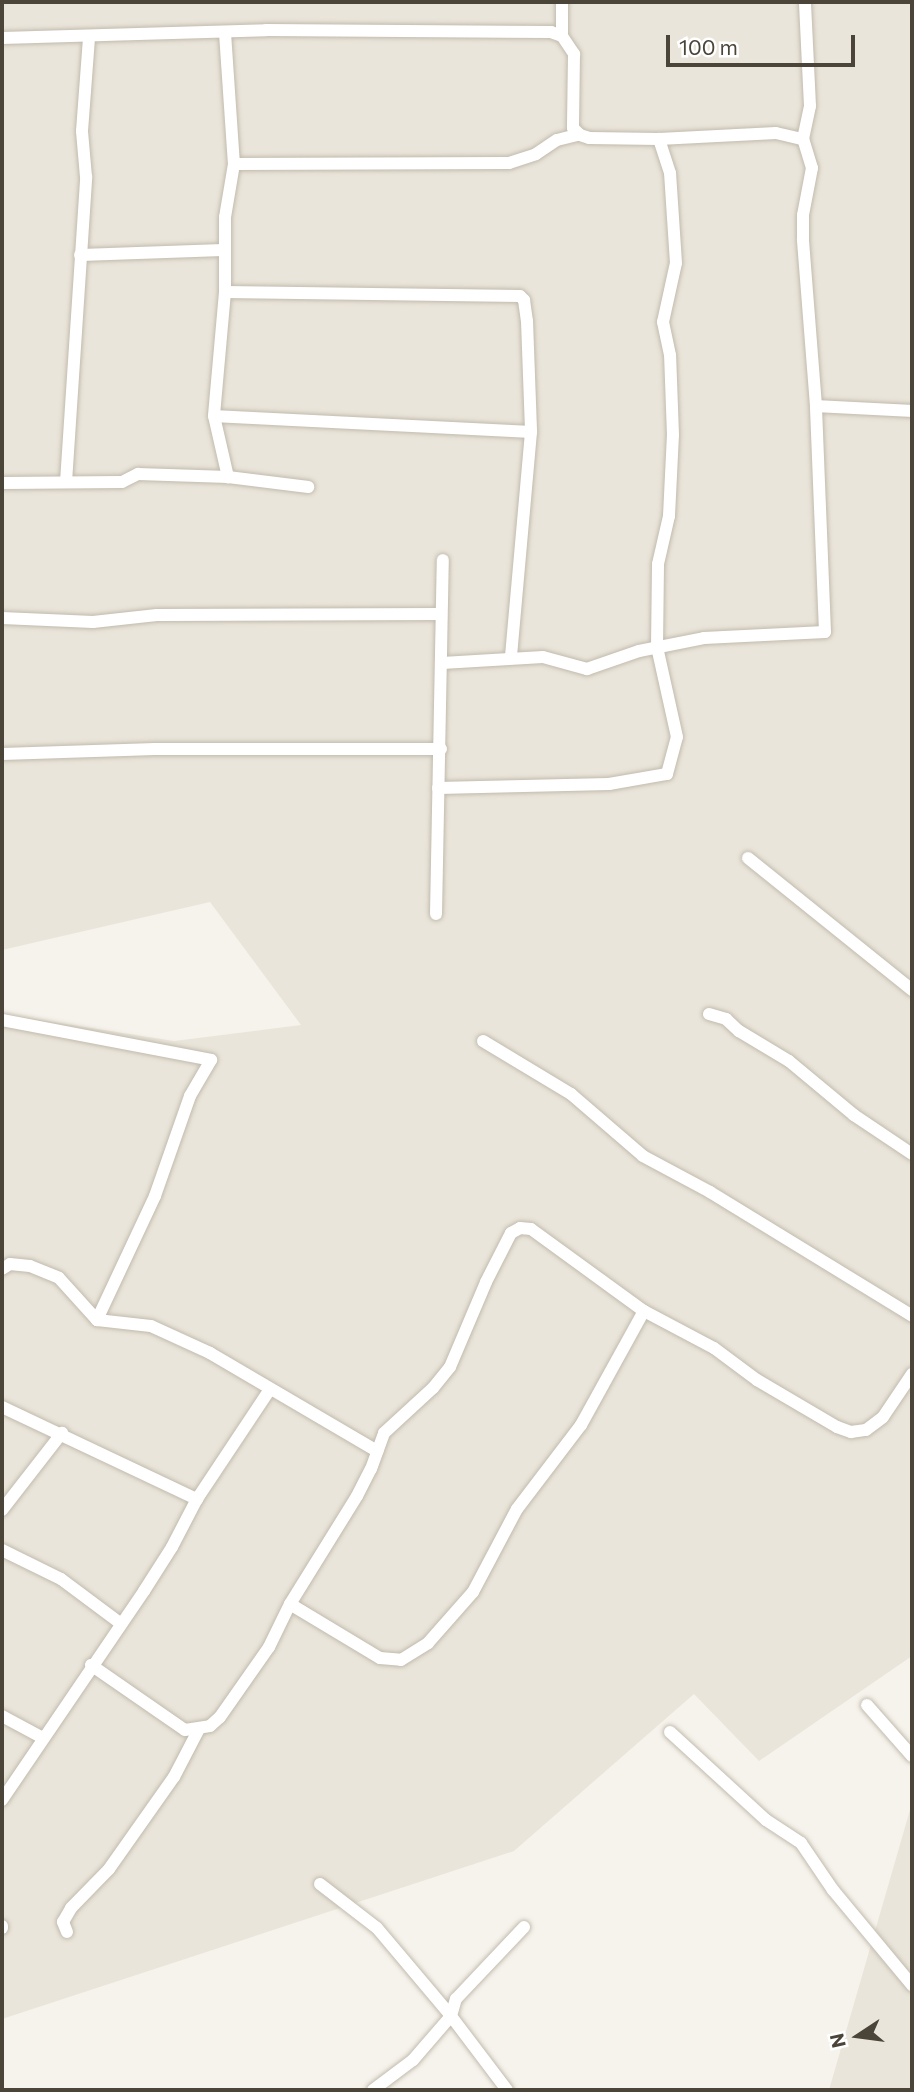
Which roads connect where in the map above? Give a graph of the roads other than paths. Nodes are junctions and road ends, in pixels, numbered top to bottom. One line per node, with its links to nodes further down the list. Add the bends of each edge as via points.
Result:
1 (562, 2): 4 (street)
2 (805, 2): 9 (street, via 810,106)
3 (225, 33): 4 (street, via 406,30 551,32); 5 (street); 10 (street)
4 (562, 36): 8 (street, via 574,54 573,128 589,138)
5 (89, 37): 6 (street); 12 (street)
6 (2, 38)
7 (577, 135): 10 (street, via 509,163)
8 (659, 139): 9 (street, via 776,133); 25 (street, via 670,173 676,263 663,322 670,355 673,435 669,516 658,564)
9 (803, 139): 14 (street, via 812,168 803,240)
10 (234, 164): 11 (street)
11 (223, 250): 12 (street); 13 (street)
12 (80, 255): 19 (street)
13 (225, 292): 16 (street); 17 (street, via 520,296 527,321)
14 (816, 407): 15 (street); 25 (street, via 825,632 704,638)
15 (912, 411)
16 (214, 416): 17 (street); 18 (street)
17 (531, 432): 26 (street)
18 (228, 477): 19 (street, via 138,474 122,482); 21 (street)
19 (66, 482): 20 (street)
20 (2, 483)
21 (308, 488)
22 (443, 560): 23 (street)
23 (441, 614): 24 (street, via 157,615 93,622); 27 (street)
24 (2, 618)
25 (657, 647): 26 (street, via 587,669 543,657); 30 (street, via 677,737 667,774 609,784)
26 (511, 657): 27 (street)
27 (442, 663): 28 (street)
28 (441, 749): 29 (street); 30 (street)
29 (2, 754)
30 (438, 788): 32 (street)
31 (748, 858): 33 (street)
32 (436, 914)
33 (912, 990)
34 (709, 1014): 37 (street, via 726,1019 789,1061 854,1115)
35 (2, 1020): 41 (street, via 211,1060 190,1096 155,1196)
36 (483, 1041): 40 (street, via 571,1094 643,1156)
37 (912, 1154)
38 (2, 1269): 41 (street, via 30,1266 59,1278)
39 (644, 1311): 42 (street, via 851,1432 866,1430 883,1417); 46 (street, via 531,1229 520,1228 511,1233 486,1282 450,1367 384,1433); 50 (street, via 581,1424 517,1509 473,1592 428,1643 401,1660 380,1658)
40 (912, 1316)
41 (97, 1320): 43 (street, via 151,1326)
42 (912, 1374)
43 (270, 1389): 46 (street); 47 (street)
44 (2, 1407): 45 (street)
45 (62, 1433): 47 (street); 48 (street)
46 (377, 1451): 50 (street, via 357,1496)
47 (197, 1499): 51 (street, via 173,1547)
48 (2, 1510)
49 (2, 1550): 51 (street, via 61,1579)
50 (290, 1604): 55 (street, via 269,1647 220,1717)
51 (120, 1623): 52 (street)
52 (91, 1665): 55 (street, via 184,1730); 57 (street)
53 (867, 1705): 58 (street)
54 (2, 1716): 57 (street)
55 (199, 1729): 62 (street, via 174,1777 109,1869 71,1908 63,1922)
56 (670, 1732): 63 (street, via 766,1820 801,1843 833,1890)
57 (43, 1738): 59 (street)
58 (912, 1756)
59 (2, 1800)
60 (320, 1884): 64 (street, via 377,1928)
61 (524, 1927): 64 (street, via 456,1999)
62 (67, 1932)
63 (912, 1985)
64 (451, 2016): 65 (street, via 413,2060); 66 (street)
65 (373, 2090)
66 (507, 2090)

